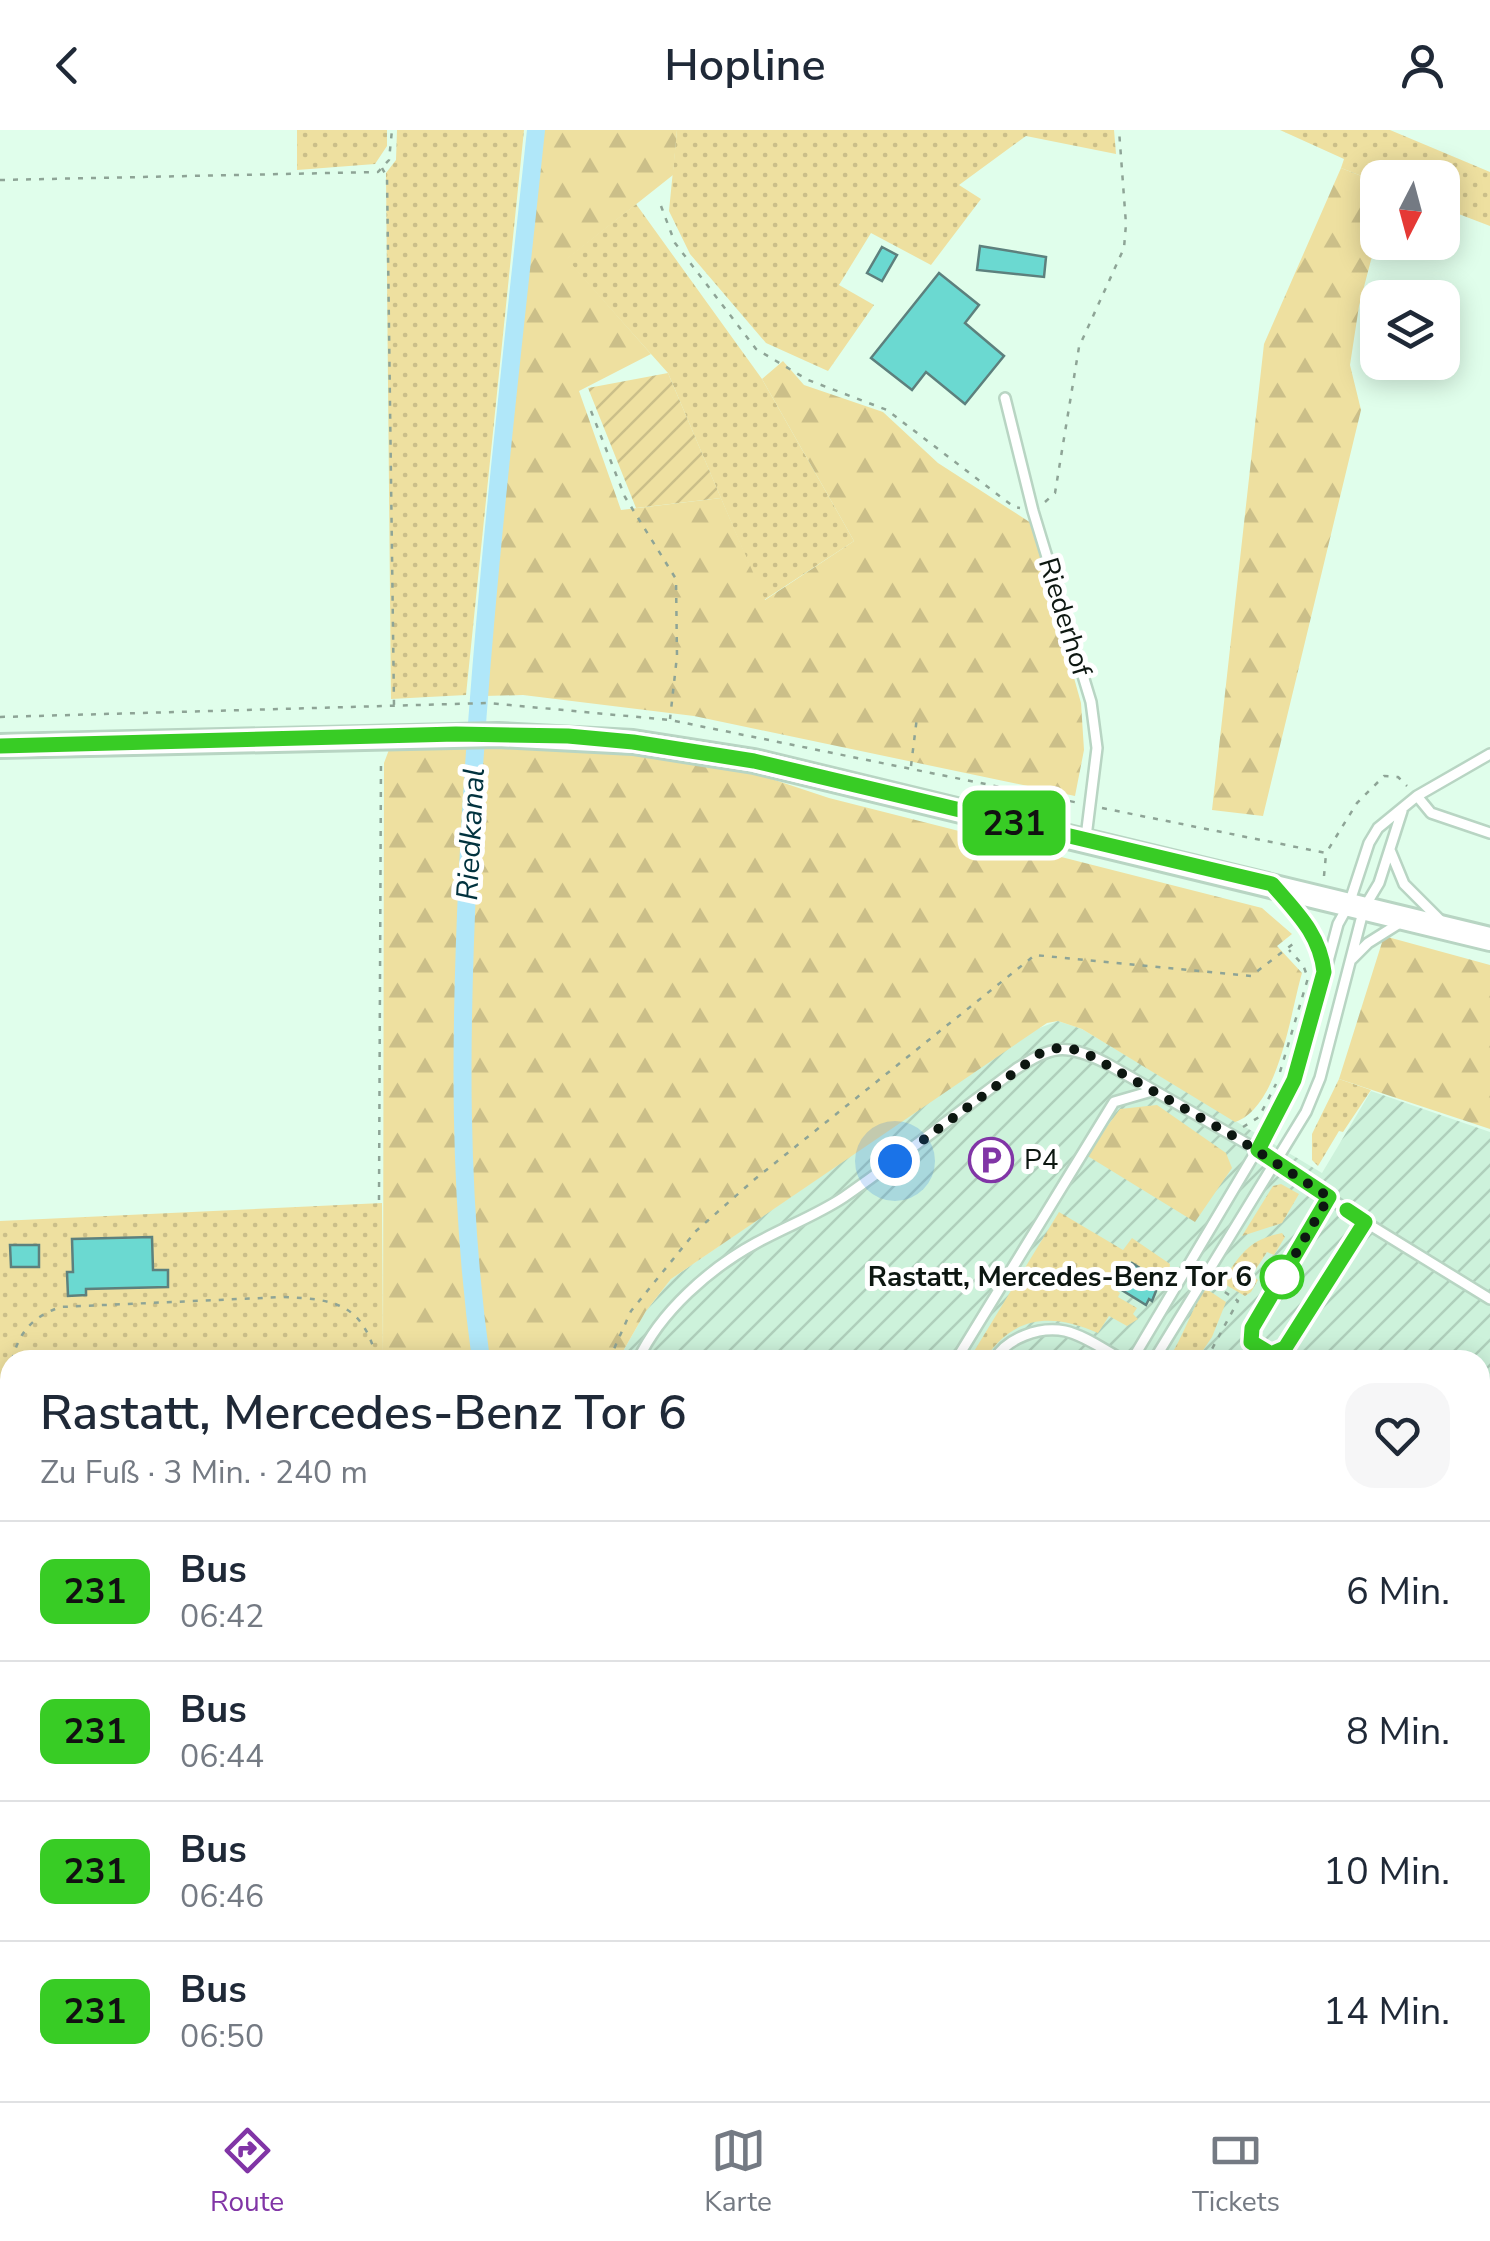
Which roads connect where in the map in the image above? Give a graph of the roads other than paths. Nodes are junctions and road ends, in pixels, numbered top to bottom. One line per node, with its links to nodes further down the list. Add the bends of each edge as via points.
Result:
1 (1005, 398): 7 (lane, Riederhof, via 1091,702 1097,748)
2 (0, 746): 7 (street, via 456,734 633,742 754,761)
3 (1490, 754): 4 (lane)
4 (1417, 796): 5 (lane); 6 (lane, via 1431,814)
5 (1403, 808): 8 (lane); 10 (lane, via 1369,843)
6 (1490, 833)
7 (1086, 840): 9 (street)
8 (1390, 850): 10 (lane, via 1379,883); 12 (lane, via 1404,884)
9 (1272, 884): 10 (street); 15 (lane, via 1310,928)
10 (1356, 906): 11 (street); 14 (lane); 15 (lane, via 1338,924)
11 (1408, 919): 12 (street); 14 (lane)
12 (1450, 928): 13 (street)
13 (1490, 939)
14 (1350, 961): 18 (lane, via 1320,1078)
15 (1324, 972): 17 (lane, via 1294,1080)
16 (1152, 1091): 17 (lane); 22 (lane, via 1082,1051 1042,1052 839,1200 724,1263 694,1288); 23 (lane, via 1114,1102)
17 (1258, 1150): 18 (lane); 26 (lane)
18 (1277, 1164): 19 (lane); 27 (lane)
19 (1329, 1197): 20 (lane); 28 (lane, via 1252,1328 1251,1342)
20 (1365, 1222): 21 (lane); 29 (lane)
21 (1490, 1299)
22 (644, 1350)
23 (962, 1350)
24 (1000, 1350): 25 (lane, via 1030,1332 1065,1331)
25 (1103, 1350)
26 (1138, 1350)
27 (1160, 1350)
28 (1264, 1350)
29 (1280, 1350)

